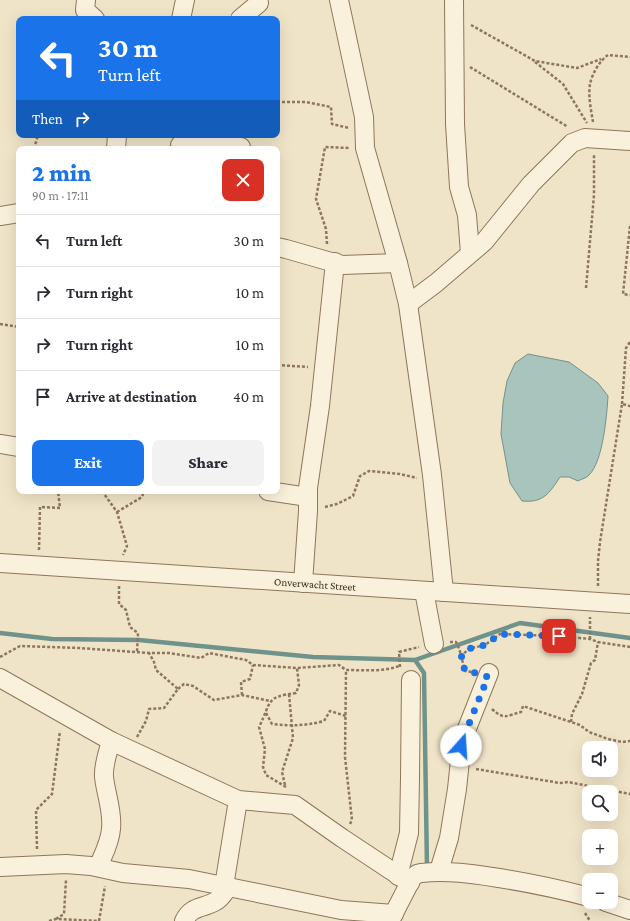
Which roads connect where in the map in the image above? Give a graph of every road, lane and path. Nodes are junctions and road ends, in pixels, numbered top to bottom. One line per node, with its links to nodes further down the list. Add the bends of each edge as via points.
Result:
1 (86, 0): 6 (street, via 84,10)
2 (185, 0): 7 (street)
3 (339, 0): 15 (street, via 364,117)
4 (259, 3): 8 (street)
5 (454, 8): 10 (street); 12 (path)
6 (91, 16)
7 (182, 16)
8 (244, 16)
9 (630, 57): 11 (path, via 608,55)
10 (454, 58): 14 (path); 23 (street, via 459,187 467,214)
11 (601, 59): 12 (path, via 577,68); 14 (path, via 590,83)
12 (535, 62): 14 (path, via 563,84)
13 (280, 102): 15 (path, via 306,102 331,107 332,124)
14 (590, 138): 16 (street); 23 (street, via 572,143 561,153 531,184 484,242); 26 (path, via 594,162 594,195)
15 (365, 140): 24 (path, via 325,147 316,199 326,229); 25 (street)
16 (630, 141)
17 (240, 144): 18 (street)
18 (180, 145)
19 (16, 213): 20 (street)
20 (0, 216)
21 (630, 226): 27 (path, via 623,294)
22 (280, 248): 24 (street)
23 (470, 254): 28 (street)
24 (332, 261): 25 (street, via 342,265); 33 (street)
25 (398, 263): 28 (street)
26 (586, 288)
27 (630, 295)
28 (408, 304): 38 (street)
29 (0, 324): 30 (path)
30 (16, 327)
31 (630, 342): 34 (path, via 626,348)
32 (280, 365): 33 (path)
33 (324, 367): 43 (street)
34 (622, 404): 35 (path); 51 (path, via 600,542)
35 (630, 406)
36 (0, 444): 37 (street)
37 (16, 447)
38 (432, 475): 43 (path, via 414,478 369,471 360,476 353,496 337,504); 50 (street)
39 (58, 494): 46 (path, via 60,508 40,507)
40 (104, 494): 44 (path)
41 (143, 494): 44 (path, via 142,498)
42 (277, 494): 43 (street)
43 (308, 504): 48 (street)
44 (117, 512): 47 (path, via 128,546)
45 (0, 563): 46 (street, Onverwacht Street)
46 (39, 565): 47 (street, Onverwacht Street)
47 (116, 570): 48 (street, Onverwacht Street); 59 (path, via 120,589 119,604 126,610 130,627 138,634)
48 (303, 583): 49 (street, Onverwacht Street)
49 (424, 591): 50 (street, Onverwacht Street); 57 (street)
50 (444, 592): 51 (street, Onverwacht Street)
51 (597, 602): 52 (street, Onverwacht Street)
52 (630, 604)
53 (589, 628): 54 (path)
54 (590, 639): 56 (path); 63 (path, via 500,634 485,645 468,649)
55 (456, 642): 63 (path)
56 (598, 642): 58 (path); 78 (path, via 595,660 591,663)
57 (434, 644)
58 (630, 647)
59 (137, 652): 61 (path); 62 (path, via 20,646)
60 (399, 652): 67 (path)
61 (149, 653): 64 (path, via 201,658 209,653 246,660); 70 (path, via 156,670)
62 (0, 657)
63 (461, 657): 68 (path, via 465,671)
64 (252, 665): 65 (path); 72 (path, via 250,679 241,682)
65 (297, 668): 66 (path, via 339,665); 71 (path, via 299,685 296,693)
66 (346, 670): 67 (path, via 394,668); 77 (path)
67 (405, 673): 94 (street, via 410,778 409,833)
68 (489, 675): 73 (street)
69 (0, 678): 75 (street)
70 (178, 689): 72 (path, via 184,684 193,686 214,700); 82 (path, via 164,708 150,709)
71 (289, 694): 74 (path); 79 (path)
72 (242, 695): 74 (path)
73 (480, 697): 78 (path, via 499,715 507,717 521,712 523,706); 83 (street, via 462,741)
74 (270, 701): 76 (path)
75 (61, 713): 80 (street); 90 (path, via 52,794 36,810)
76 (266, 713): 79 (path, via 272,724); 84 (path, via 259,727 265,749 263,767 266,775)
77 (346, 716): 79 (path, via 330,711 324,721); 88 (path, via 345,757 352,820)
78 (571, 722): 81 (path, via 608,739 622,742)
79 (292, 726): 84 (path, via 294,738 282,772)
80 (111, 740): 82 (street); 92 (street, via 104,777 111,831)
81 (630, 740)
82 (131, 750): 86 (street)
83 (459, 766): 85 (path); 93 (street, via 448,838)
84 (285, 786): 87 (path, via 293,795)
85 (630, 794)
86 (238, 800): 87 (street); 95 (street)
87 (295, 805): 88 (street)
88 (342, 838): 94 (street)
89 (66, 864): 90 (street); 92 (street); 100 (path, via 64,914)
90 (38, 865): 91 (street)
91 (0, 867)
92 (103, 868): 95 (street, via 123,873 189,879); 102 (path)
93 (439, 871): 94 (street); 96 (street, via 463,872 544,885)
94 (404, 879): 99 (street)
95 (227, 886): 99 (street); 103 (street, via 219,900 192,910)
96 (582, 895)
97 (618, 906): 98 (street)
98 (630, 910)
99 (392, 918)
100 (56, 919): 101 (path); 102 (path)
101 (49, 921)
102 (99, 921)
103 (184, 921)

